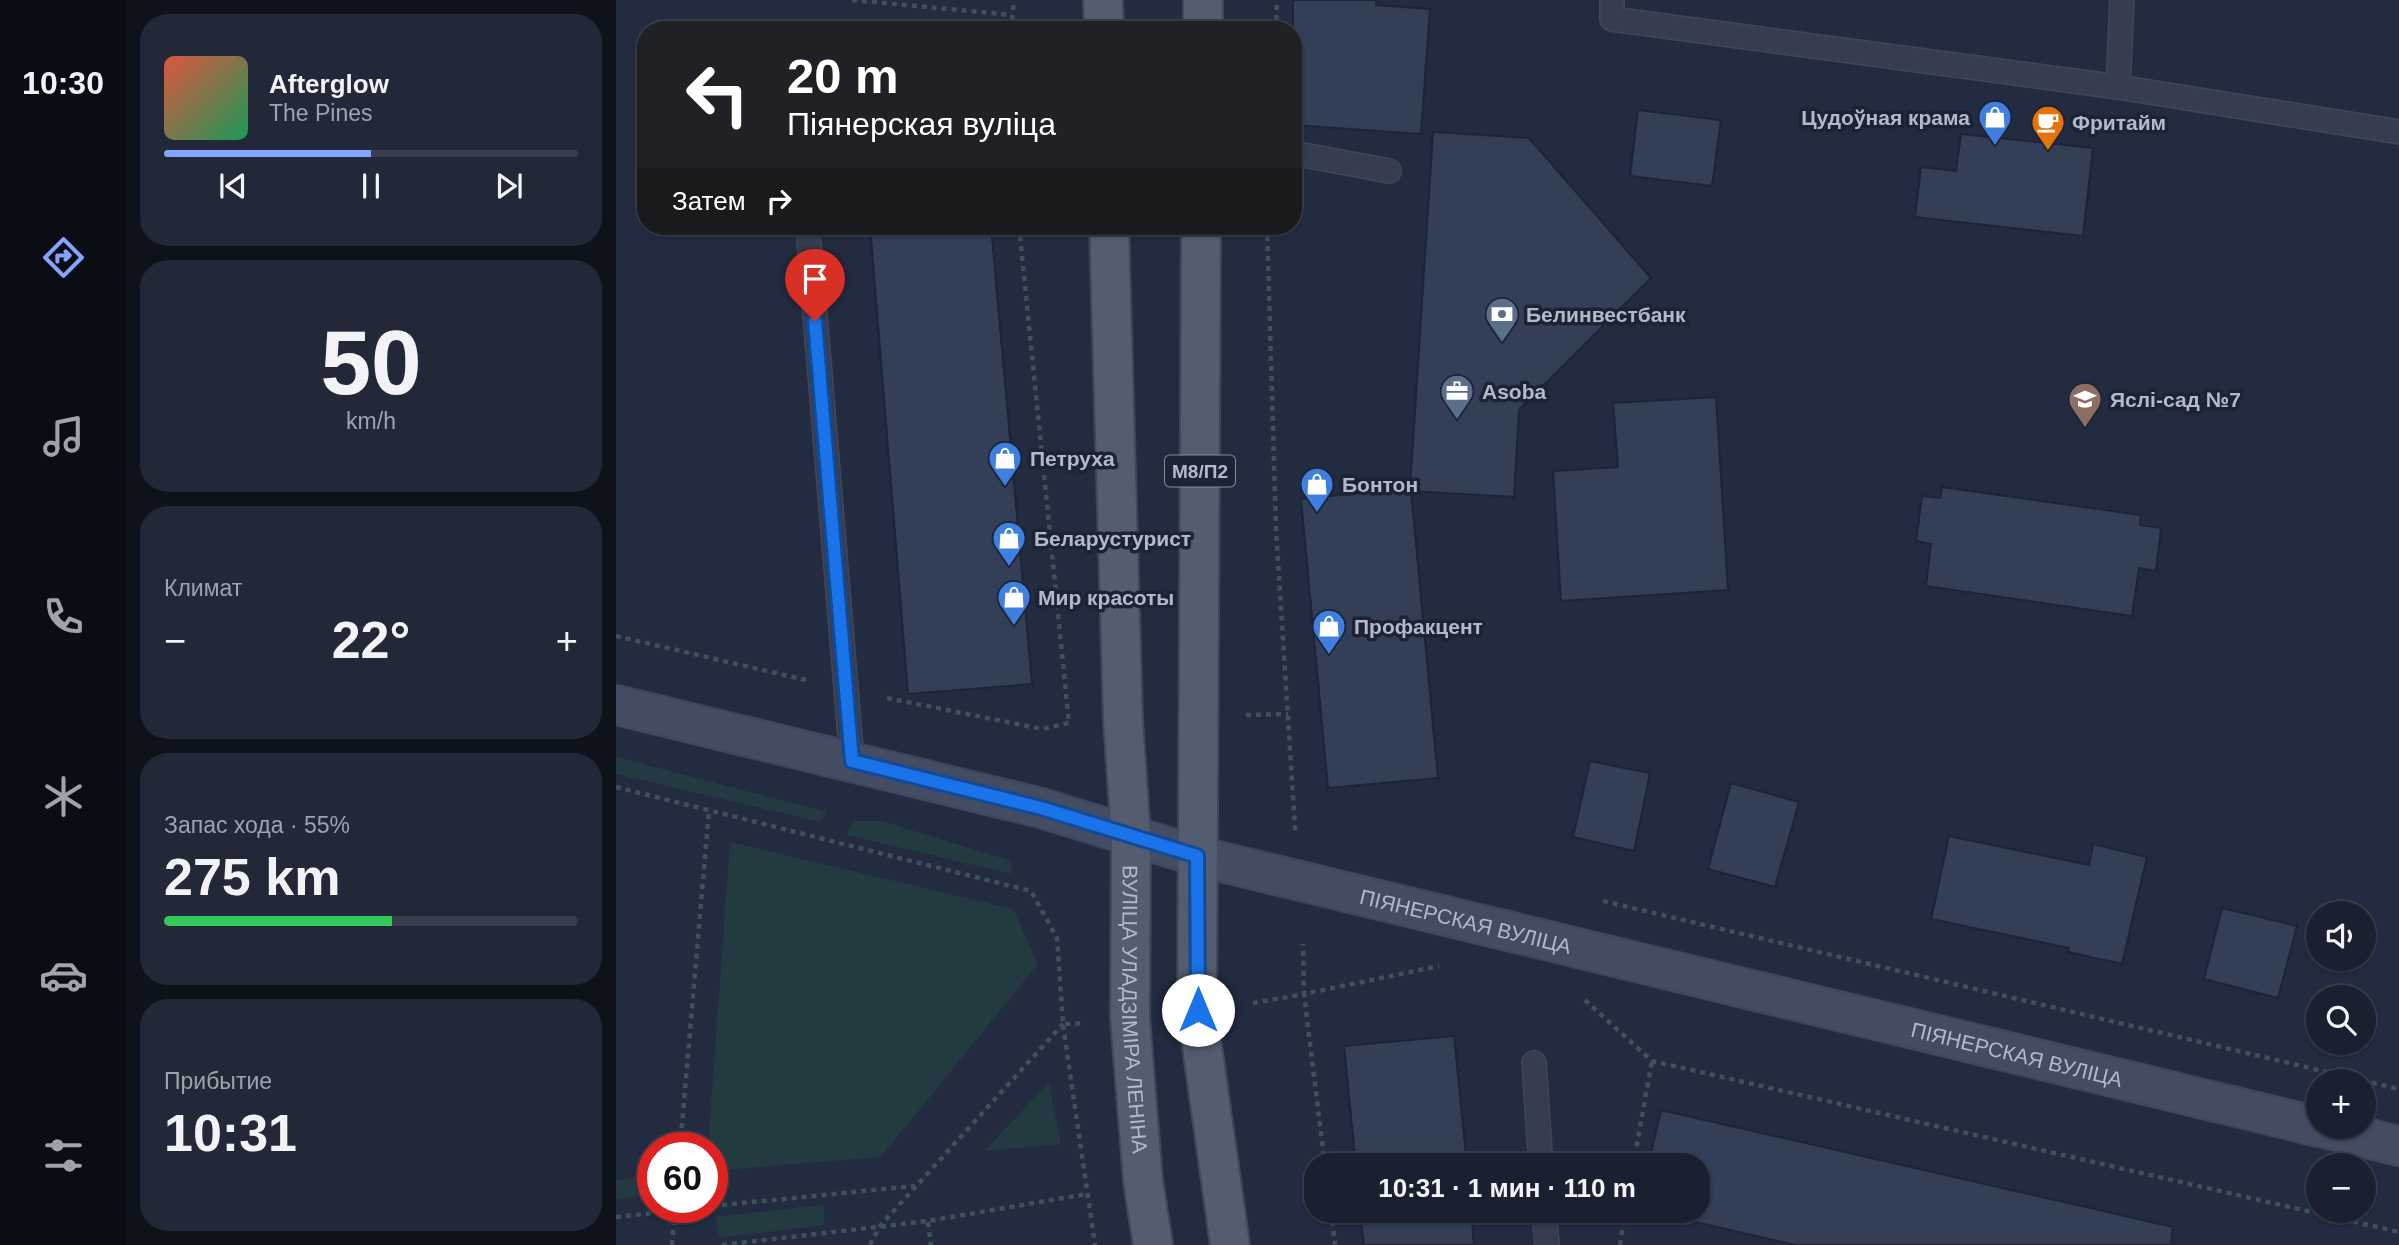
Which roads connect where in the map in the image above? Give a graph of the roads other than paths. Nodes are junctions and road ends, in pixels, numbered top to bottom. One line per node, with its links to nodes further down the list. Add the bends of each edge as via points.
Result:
1 (1103, 0): 5 (main road)
2 (1203, 0): 6 (main road)
3 (1612, 0): 7 (lane, via 1612,19)
4 (2122, 0): 7 (lane)
5 (1104, 21)
6 (1203, 21)
7 (2118, 87): 8 (lane)
8 (2399, 132)
9 (1302, 155): 10 (lane)
10 (1389, 171)
11 (1109, 235): 16 (main road, ВУЛІЦА УЛАДЗІМІРА ЛЕНІНА, via 1123,720)
12 (1201, 235): 17 (main road, М8/П2)
13 (809, 242): 15 (lane)
14 (616, 705): 15 (street, ПІЯНЕРСКАЯ ВУЛІЦА)
15 (852, 761): 16 (street, ПІЯНЕРСКАЯ ВУЛІЦА, via 1041,808)
16 (1131, 837): 17 (street, ПІЯНЕРСКАЯ ВУЛІЦА); 24 (main road, ВУЛІЦА УЛАДЗІМІРА ЛЕНІНА, via 1130,1018)
17 (1197, 856): 19 (street, ПІЯНЕРСКАЯ ВУЛІЦА); 25 (main road, М8/П2, via 1198,1010)
18 (1534, 1063): 22 (lane)
19 (2306, 1124)
20 (2370, 1139): 21 (street, ПІЯНЕРСКАЯ ВУЛІЦА)
21 (2399, 1146)
22 (1540, 1153)
23 (1545, 1223): 26 (lane)
24 (1153, 1245)
25 (1230, 1245)
26 (1547, 1245)

